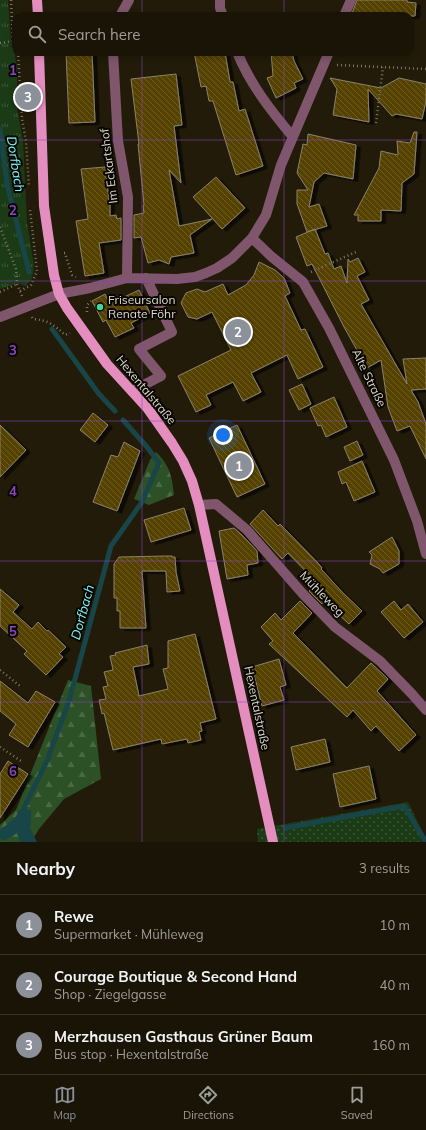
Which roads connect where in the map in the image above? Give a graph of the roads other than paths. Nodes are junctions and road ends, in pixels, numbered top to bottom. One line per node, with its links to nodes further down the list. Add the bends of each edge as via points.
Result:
1 (37, 0): 5 (main road)
2 (129, 0): 6 (street)
3 (220, 0): 7 (street)
4 (351, 0): 8 (street)
5 (38, 12)
6 (122, 12)
7 (222, 12)
8 (346, 12)
9 (39, 56): 17 (main road, Hexentalstraße, via 44,206)
10 (113, 56): 15 (street, Im Eckartshof, via 118,141 128,197)
11 (239, 56): 13 (street, via 256,88)
12 (327, 56): 13 (street)
13 (293, 137): 14 (street, via 281,165 266,214)
14 (252, 238): 16 (street, via 232,258 206,273 177,279); 21 (street, Alte Straße, via 303,282 329,328 394,460 417,521)
15 (127, 278): 16 (street); 17 (street)
16 (146, 278): 19 (street, via 172,332 139,349 161,376)
17 (59, 294): 18 (street); 19 (main road, Hexentalstraße, via 106,364)
18 (0, 317)
19 (132, 391): 20 (main road, Hexentalstraße, via 164,431 183,461)
20 (199, 505): 22 (street, Mühleweg, via 216,504 247,530 303,594 335,626 380,662); 23 (main road, Hexentalstraße)
21 (426, 554)
22 (426, 710)
23 (273, 842)

